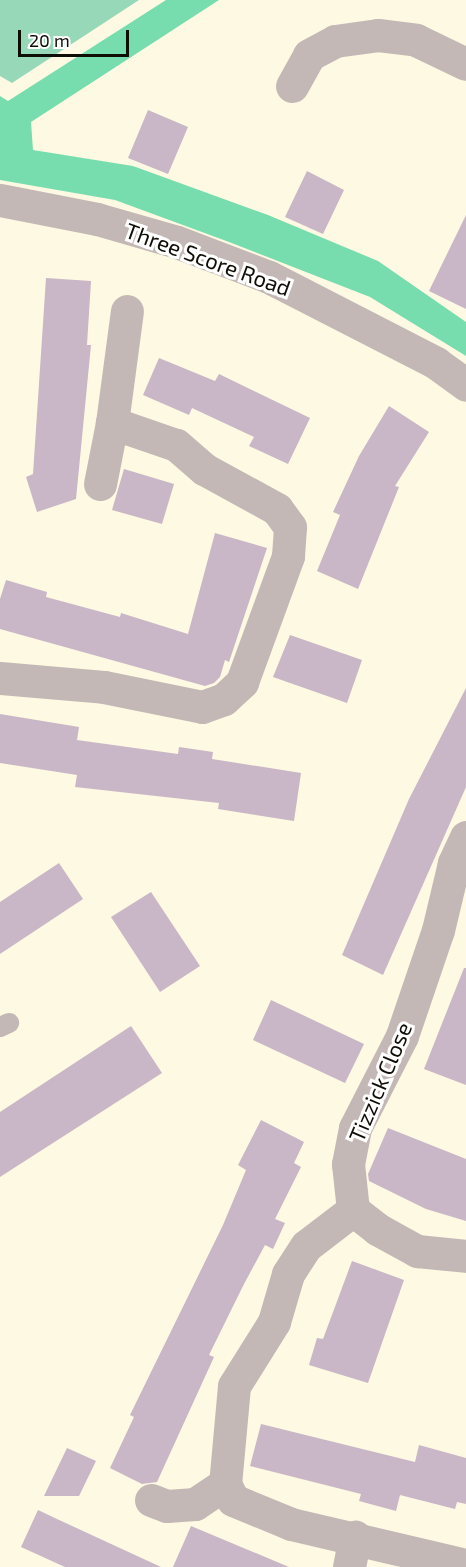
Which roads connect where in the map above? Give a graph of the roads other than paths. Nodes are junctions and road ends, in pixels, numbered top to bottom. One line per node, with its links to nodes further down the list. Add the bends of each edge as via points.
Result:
1 (466, 64): 2 (street, via 416,40 378,35 335,41 309,55)
2 (292, 86)
3 (0, 200): 5 (street, Three Score Road, via 97,219 177,242 269,277 436,363)
4 (127, 311): 6 (street)
5 (466, 385)
6 (112, 423): 7 (street); 8 (street, via 176,445 204,469 277,509 290,527 288,556 242,682 224,699 202,707 104,687)
7 (100, 484)
8 (0, 678)
9 (466, 837): 10 (street, Tizzick Close, via 454,863 438,930 402,1036 355,1128 348,1164)
10 (353, 1210): 11 (street, via 377,1229 417,1251); 12 (street, via 306,1246 288,1274 274,1322 234,1386)
11 (466, 1256)
12 (225, 1484): 13 (street, via 195,1504 167,1506); 14 (street, via 233,1500)
13 (151, 1500)
14 (352, 1552): 15 (street)
15 (466, 1566)

